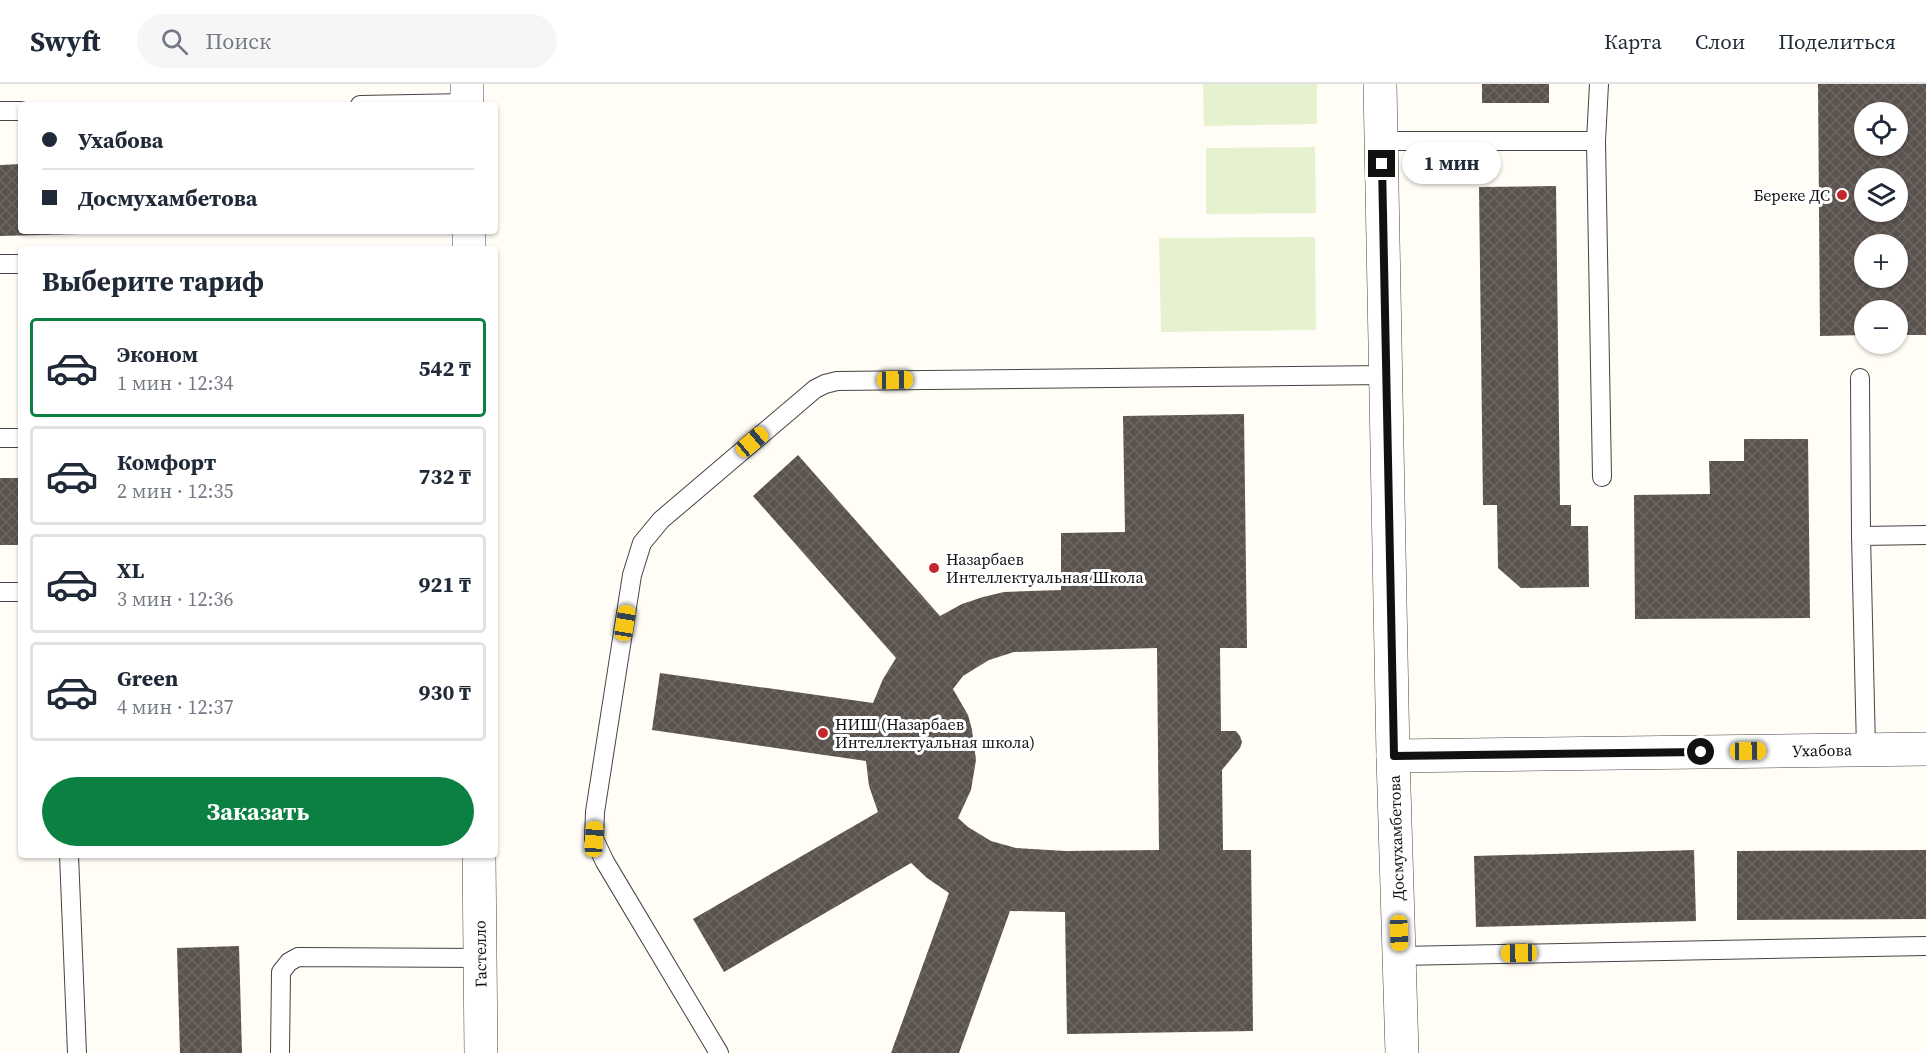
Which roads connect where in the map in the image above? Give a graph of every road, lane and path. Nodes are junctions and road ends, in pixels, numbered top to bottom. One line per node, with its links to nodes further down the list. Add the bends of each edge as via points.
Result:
1 (1380, 84): 7 (street, Досмухамбетова)
2 (1599, 84): 8 (lane)
3 (467, 97): 4 (lane)
4 (400, 102)
5 (0, 111): 6 (lane)
6 (18, 111)
7 (1381, 141): 8 (lane); 11 (street, Досмухамбетова)
8 (1596, 141): 15 (lane)
9 (0, 264): 10 (lane)
10 (18, 264)
11 (1386, 375): 22 (street, Досмухамбетова); 31 (lane, via 837,381 815,389 661,520 642,543 632,575 594,839)
12 (1860, 378): 17 (lane)
13 (0, 438): 14 (lane)
14 (18, 438)
15 (1602, 477)
16 (1926, 535): 17 (lane)
17 (1861, 536): 21 (lane)
18 (0, 592): 19 (lane)
19 (18, 592)
20 (1926, 748): 21 (street, Ухабова)
21 (1866, 749): 22 (street, Ухабова)
22 (1394, 756): 26 (street, Досмухамбетова)
23 (69, 858): 28 (lane)
24 (478, 858): 27 (street, Гастелло)
25 (1926, 946): 26 (lane)
26 (1399, 956): 32 (street, Досмухамбетова)
27 (480, 958): 29 (lane, via 298,957 281,972); 30 (street, Гастелло)
28 (77, 1053)
29 (280, 1053)
30 (481, 1053)
31 (719, 1053)
32 (1402, 1053)

